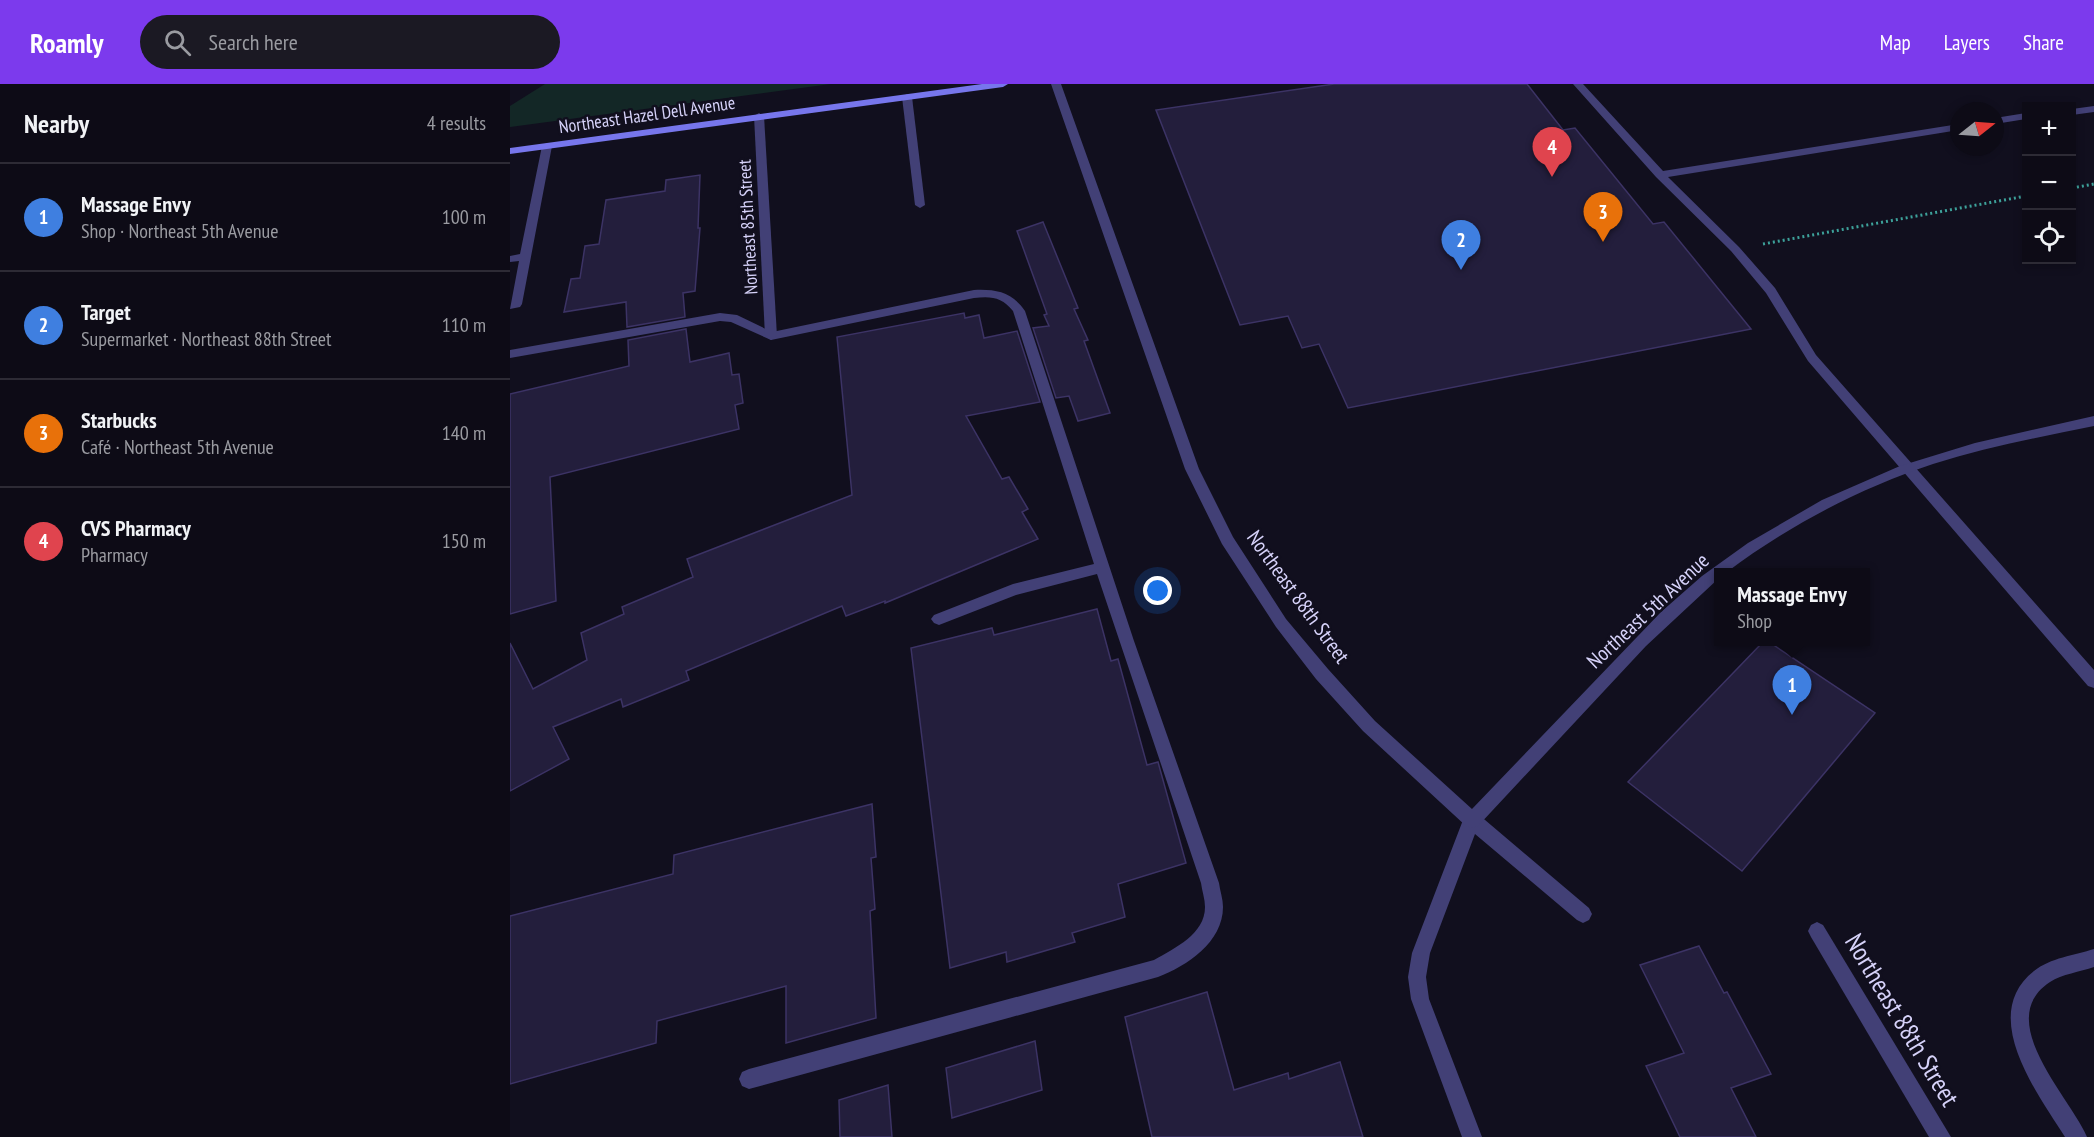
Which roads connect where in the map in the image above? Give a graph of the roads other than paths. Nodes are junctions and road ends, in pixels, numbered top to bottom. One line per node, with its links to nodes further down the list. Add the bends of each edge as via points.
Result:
1 (1003, 84): 4 (main road, Northeast Hazel Dell Avenue)
2 (1056, 84): 27 (street, Northeast 88th Street, via 1192,469 1227,540 1270,607 1322,674 1377,734)
3 (1578, 84): 13 (street)
4 (907, 97): 7 (main road, Northeast Hazel Dell Avenue); 14 (street)
5 (2094, 109): 6 (street)
6 (2076, 111)
7 (759, 116): 11 (main road, Northeast Hazel Dell Avenue); 18 (street, Northeast 85th Street)
8 (2022, 117): 9 (street)
9 (2004, 120)
10 (1950, 127): 13 (street)
11 (547, 146): 12 (main road, Northeast Hazel Dell Avenue); 15 (street)
12 (510, 151)
13 (1660, 175): 21 (street, via 1735,249 1771,291 1812,358)
14 (920, 205)
15 (525, 256): 16 (street); 17 (street, via 516,304)
16 (510, 259)
17 (510, 305)
18 (771, 336): 19 (street, via 733,318 720,317); 22 (street, via 974,294 1002,294 1013,301 1020,311)
19 (510, 354)
20 (2094, 421): 21 (street, Northeast 5th Avenue)
21 (1908, 468): 23 (street, Northeast 5th Avenue, via 1801,518); 26 (street)
22 (1102, 567): 25 (street, via 1013,590); 31 (street, via 1210,882 1215,911 1206,934 1189,950 1158,968)
23 (1723, 568)
24 (1714, 575): 27 (street, Northeast 5th Avenue, via 1644,639)
25 (939, 619)
26 (2094, 681)
27 (1472, 820): 28 (street, Northeast 88th Street); 32 (street, via 1429,930 1417,977 1420,999)
28 (1583, 914)
29 (1817, 931): 33 (street, Northeast 88th Street)
30 (2094, 958): 34 (street, via 2042,976 2027,991 2019,1011 2029,1058)
31 (749, 1079)
32 (1472, 1137)
33 (1941, 1137)
34 (2077, 1137)

